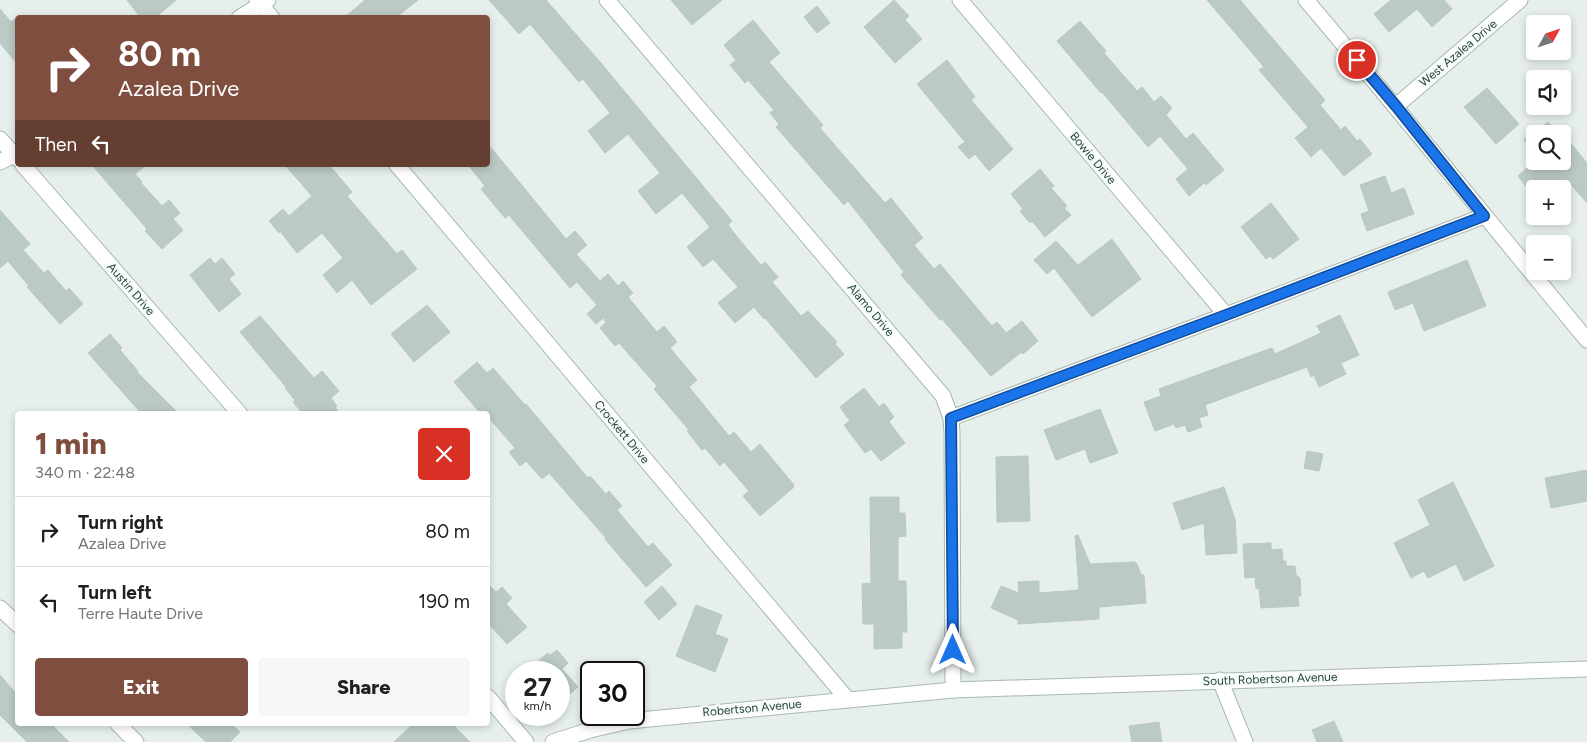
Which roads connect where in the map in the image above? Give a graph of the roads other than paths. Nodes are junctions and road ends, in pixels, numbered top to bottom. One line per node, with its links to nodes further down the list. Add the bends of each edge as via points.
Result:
1 (607, 0): 19 (street, Alamo Drive, via 937,387)
2 (960, 0): 16 (street, Bowie Drive)
3 (1306, 0): 8 (street)
4 (1520, 0): 8 (street, West Azalea Drive)
5 (262, 1): 6 (street); 7 (street)
6 (243, 15)
7 (270, 15)
8 (1396, 106): 15 (street)
9 (0, 139): 10 (street, Austin Drive)
10 (15, 155)
11 (15, 159): 12 (street)
12 (0, 162)
13 (26, 167): 18 (street, Austin Drive)
14 (399, 167): 26 (street, Crockett Drive)
15 (1484, 216): 16 (street); 17 (street)
16 (1226, 315): 19 (street)
17 (1587, 340)
18 (237, 411)
19 (951, 418): 24 (street, Alamo Drive)
20 (0, 608): 21 (street)
21 (15, 622)
22 (1587, 669): 23 (street, South Robertson Avenue)
23 (1220, 680): 24 (street, South Robertson Avenue); 31 (street)
24 (953, 690): 26 (street, Robertson Avenue)
25 (490, 699): 29 (street)
26 (848, 700): 30 (street, Robertson Avenue, via 628,721)
27 (120, 726): 28 (street)
28 (136, 742)
29 (526, 742)
30 (554, 742)
31 (1245, 742)

